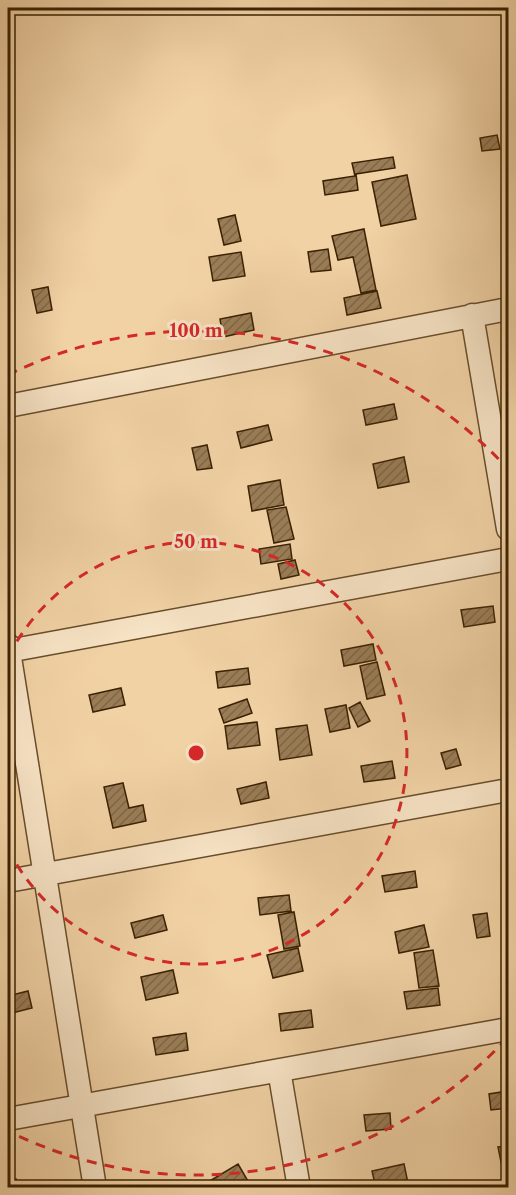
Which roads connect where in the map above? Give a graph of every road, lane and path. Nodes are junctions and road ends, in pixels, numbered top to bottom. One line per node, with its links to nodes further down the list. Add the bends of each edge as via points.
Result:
1 (508, 309): 2 (street)
2 (472, 315): 3 (street); 4 (street)
3 (8, 406)
4 (508, 529)
5 (508, 559): 6 (street)
6 (8, 649): 8 (street)
7 (508, 790): 8 (street)
8 (45, 874): 9 (street); 12 (street)
9 (8, 881)
10 (508, 1029): 11 (street)
11 (279, 1070): 12 (street); 15 (street)
12 (82, 1105): 13 (street); 14 (street)
13 (8, 1119)
14 (95, 1188)
15 (299, 1188)

